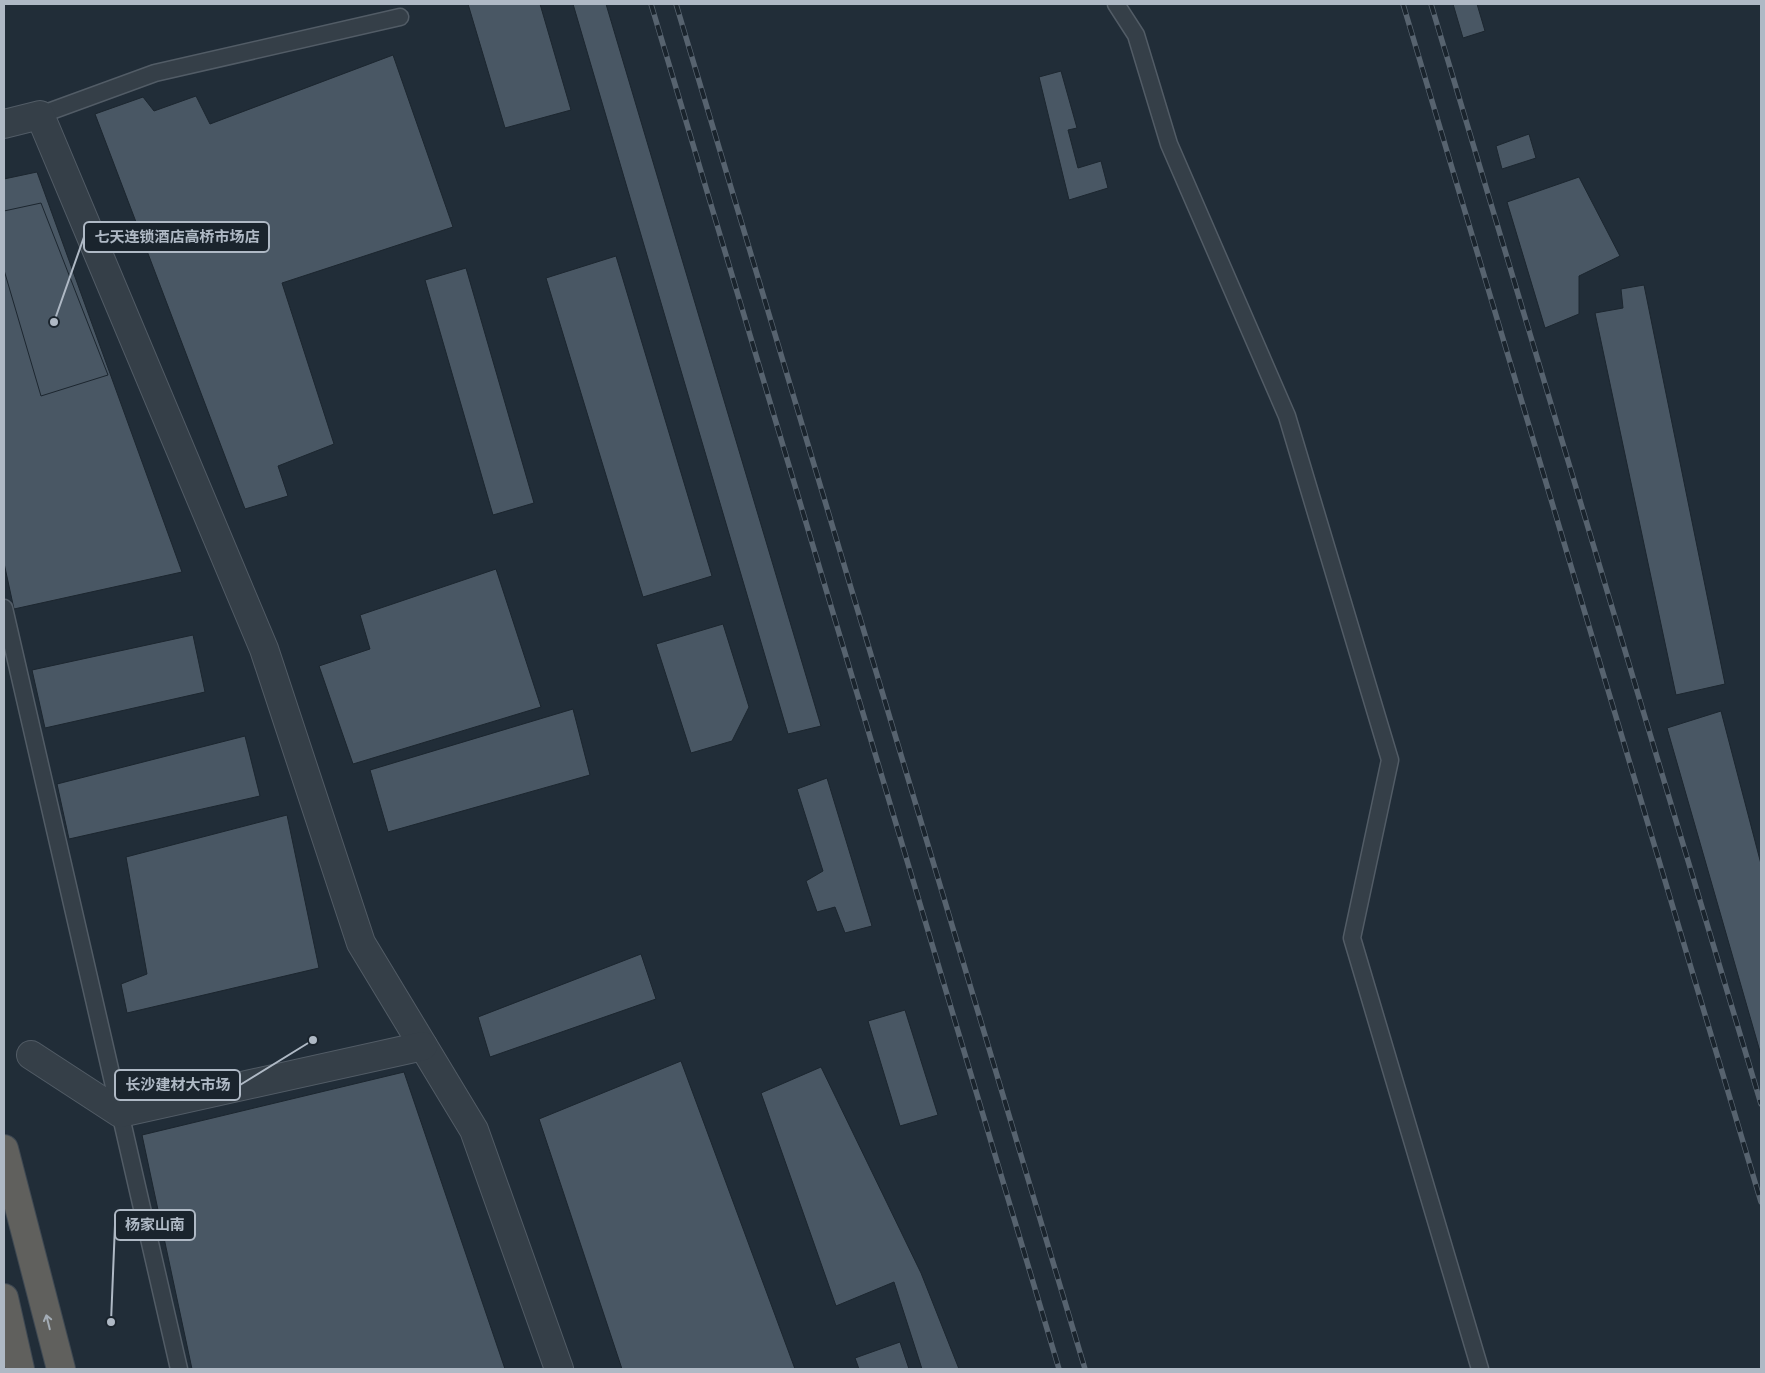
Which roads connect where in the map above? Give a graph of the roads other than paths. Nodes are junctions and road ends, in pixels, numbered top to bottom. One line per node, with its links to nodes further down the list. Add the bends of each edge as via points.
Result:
1 (1116, 4): 15 (lane, via 1136,35 1169,144 1287,416 1390,760 1352,938)
2 (400, 17): 3 (lane, via 155,73)
3 (40, 115): 4 (street); 6 (street, via 264,649 361,943)
4 (4, 124)
5 (4, 608): 8 (lane)
6 (423, 1046): 8 (street); 14 (street, via 474,1130)
7 (31, 1055): 8 (street)
8 (120, 1113): 13 (lane)
9 (4, 1149): 12 (highway, one-way to 9)
10 (4, 1298): 11 (highway)
11 (20, 1369)
12 (60, 1369)
13 (179, 1369)
14 (559, 1369)
15 (1480, 1369)

